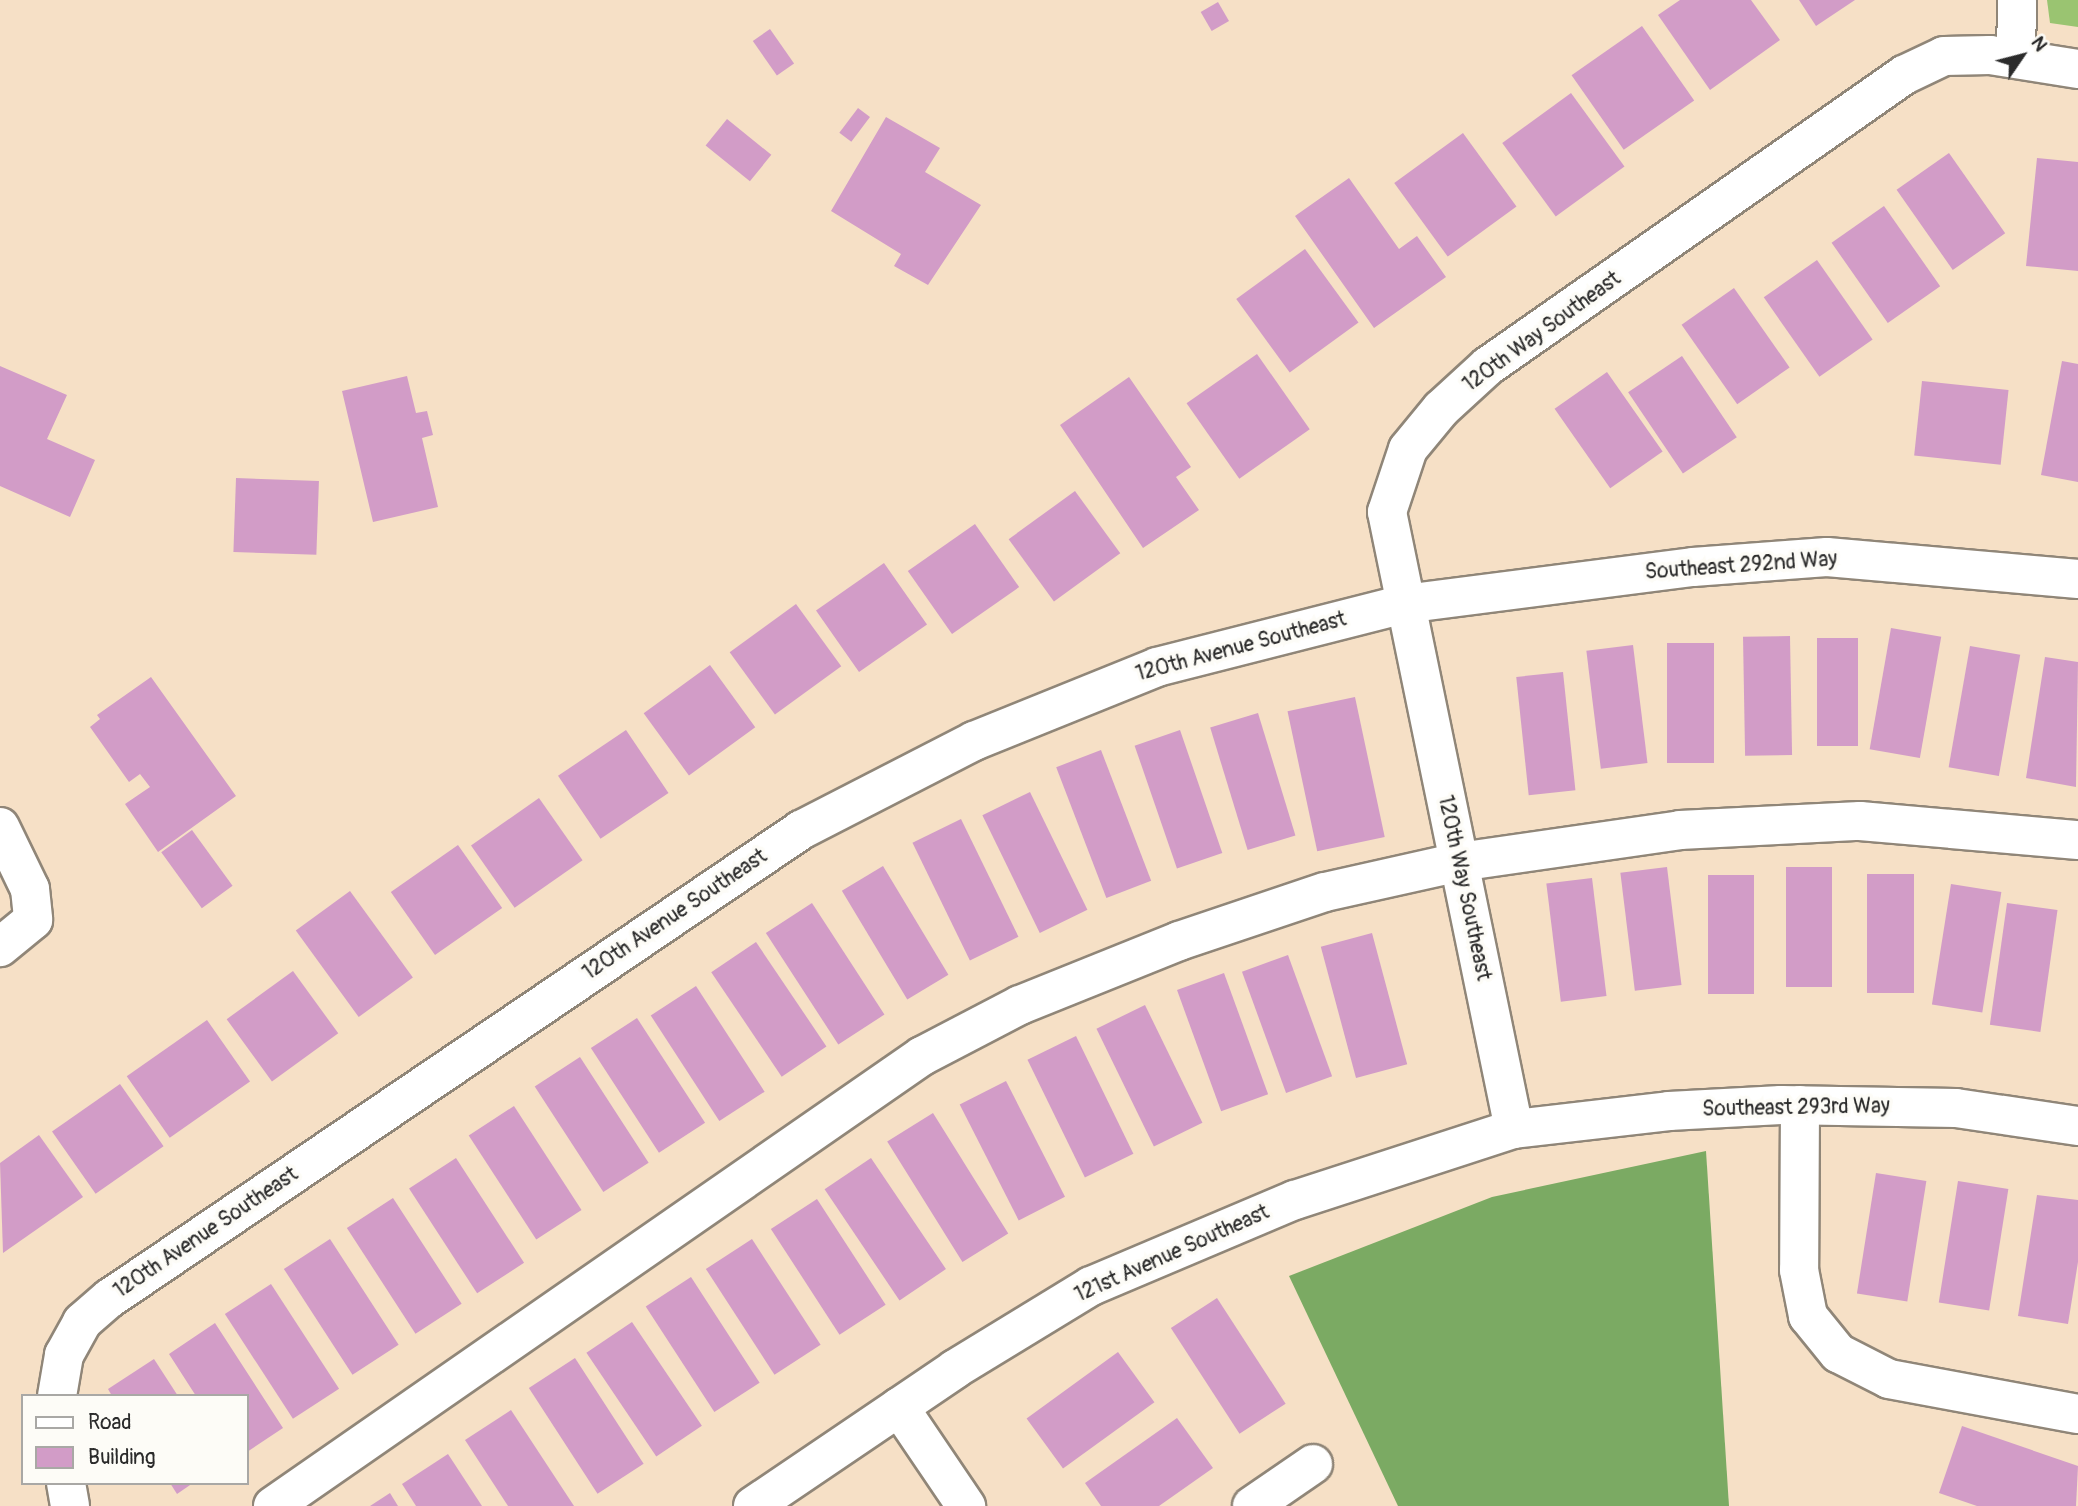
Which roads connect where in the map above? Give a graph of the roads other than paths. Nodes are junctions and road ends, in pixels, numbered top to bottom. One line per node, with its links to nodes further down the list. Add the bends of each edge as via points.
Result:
1 (2017, 0): 2 (street)
2 (2016, 58): 3 (street, 120th Way Southeast); 5 (street, 120th Way Southeast, via 1944,56 1904,75 1488,366 1441,409 1408,449 1395,478 1387,512)
3 (2078, 69)
4 (2078, 579): 5 (street, Southeast 292nd Way, via 1827,557 1693,567)
5 (1404, 604): 8 (street, 120th Way Southeast); 13 (street, 120th Avenue Southeast, via 1157,667 974,741 802,830 110,1298 82,1322 64,1355)
6 (0, 827): 9 (street, via 30,889 33,920)
7 (2078, 841): 8 (street, via 1860,821 1680,830)
8 (1459, 862): 12 (street, 120th Way Southeast); 19 (street, via 1325,892 1179,941 1020,1005 922,1056)
9 (0, 947)
10 (1800, 1105): 11 (street, Southeast 293rd Way, via 1956,1108); 12 (street, Southeast 293rd Way, via 1669,1111); 15 (street, via 1799,1269 1808,1316 1838,1353 1889,1379)
11 (2078, 1126)
12 (1514, 1129): 14 (street, 121st Avenue Southeast, via 1295,1200 1166,1252 1091,1286)
13 (57, 1394)
14 (899, 1407): 20 (street, 121st Avenue Southeast); 21 (street)
15 (2078, 1414)
16 (1313, 1464): 22 (street)
17 (66, 1485): 18 (street)
18 (70, 1506)
19 (273, 1506)
20 (753, 1506)
21 (966, 1506)
22 (1252, 1506)

